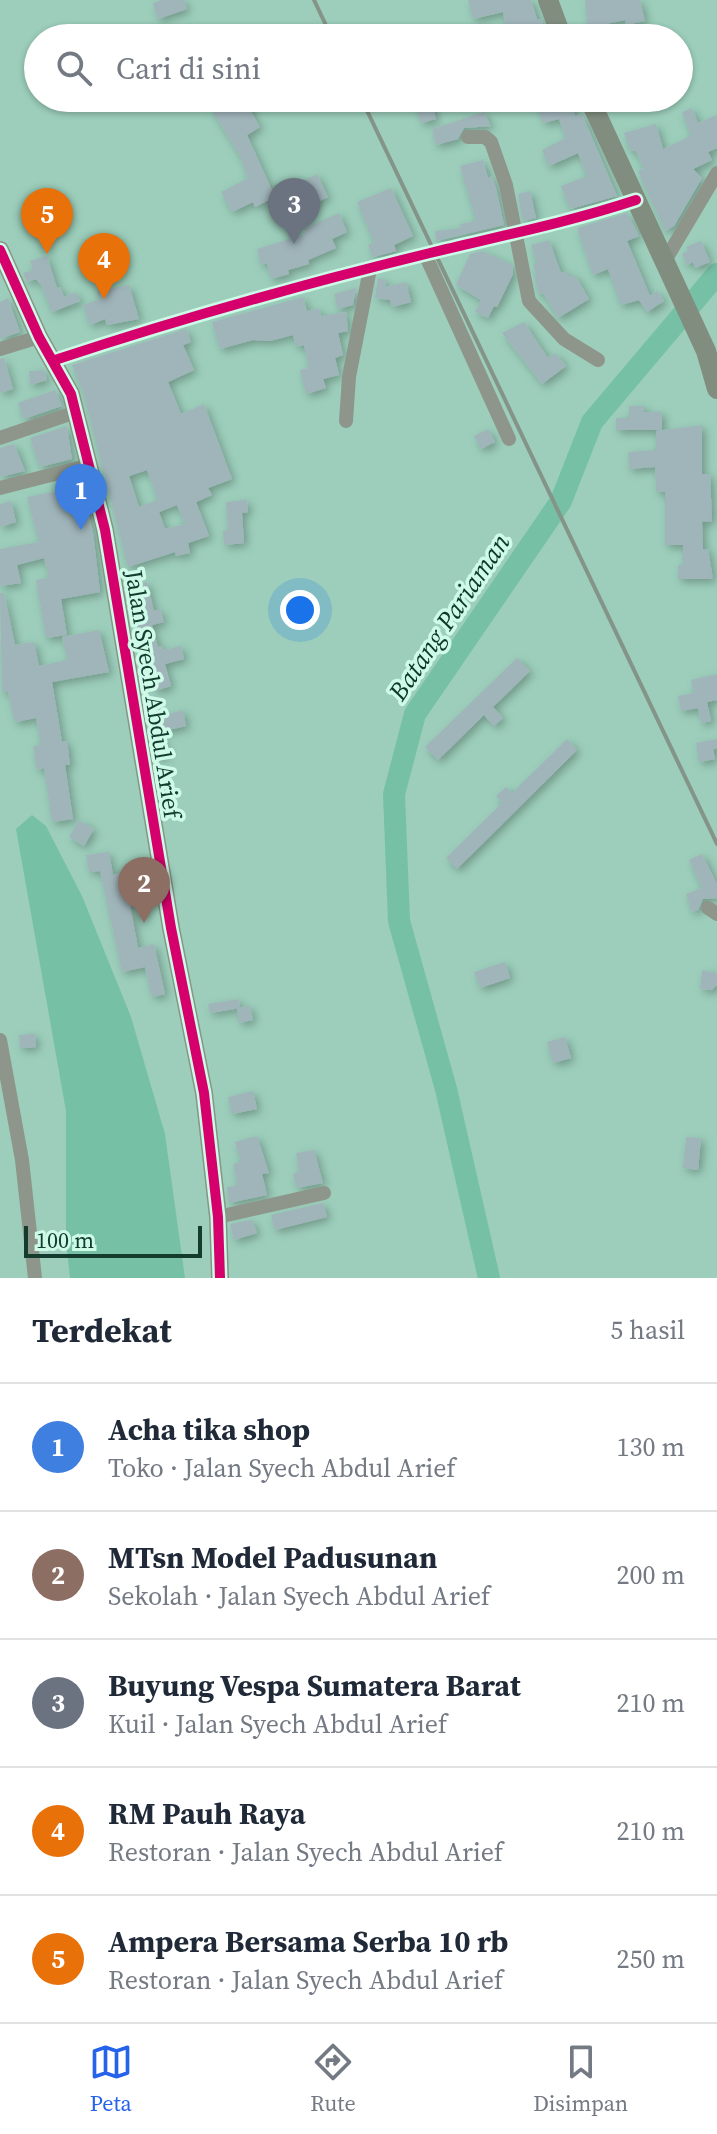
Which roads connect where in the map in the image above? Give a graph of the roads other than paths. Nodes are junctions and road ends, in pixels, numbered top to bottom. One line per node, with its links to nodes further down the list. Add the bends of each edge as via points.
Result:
1 (548, 0): 2 (main road)
2 (557, 24)
3 (595, 112): 6 (main road)
4 (468, 137): 7 (street, via 491,142)
5 (717, 173): 10 (street)
6 (636, 200): 7 (street); 10 (main road)
7 (515, 236): 9 (street); 16 (street, via 532,306 564,339)
8 (0, 250): 12 (street, Jalan Syech Abdul Arief)
9 (425, 254): 11 (street); 21 (street)
10 (666, 259): 13 (main road)
11 (370, 269): 15 (street, via 228,304); 19 (street)
12 (39, 337): 14 (street); 15 (street, Jalan Syech Abdul Arief)
13 (707, 344): 17 (main road)
14 (0, 349)
15 (55, 360): 18 (street, Jalan Syech Abdul Arief)
16 (598, 360)
17 (717, 389)
18 (76, 412): 20 (street); 22 (street, Jalan Syech Abdul Arief)
19 (346, 421)
20 (0, 438)
21 (509, 439)
22 (90, 465): 23 (street); 26 (street, Jalan Syech Abdul Arief, via 118,594 169,913 201,1073)
23 (0, 488)
24 (0, 1040): 27 (street, via 22,1160)
25 (324, 1193): 26 (street)
26 (218, 1217): 28 (street, Jalan Syech Abdul Arief)
27 (35, 1278)
28 (220, 1278)

